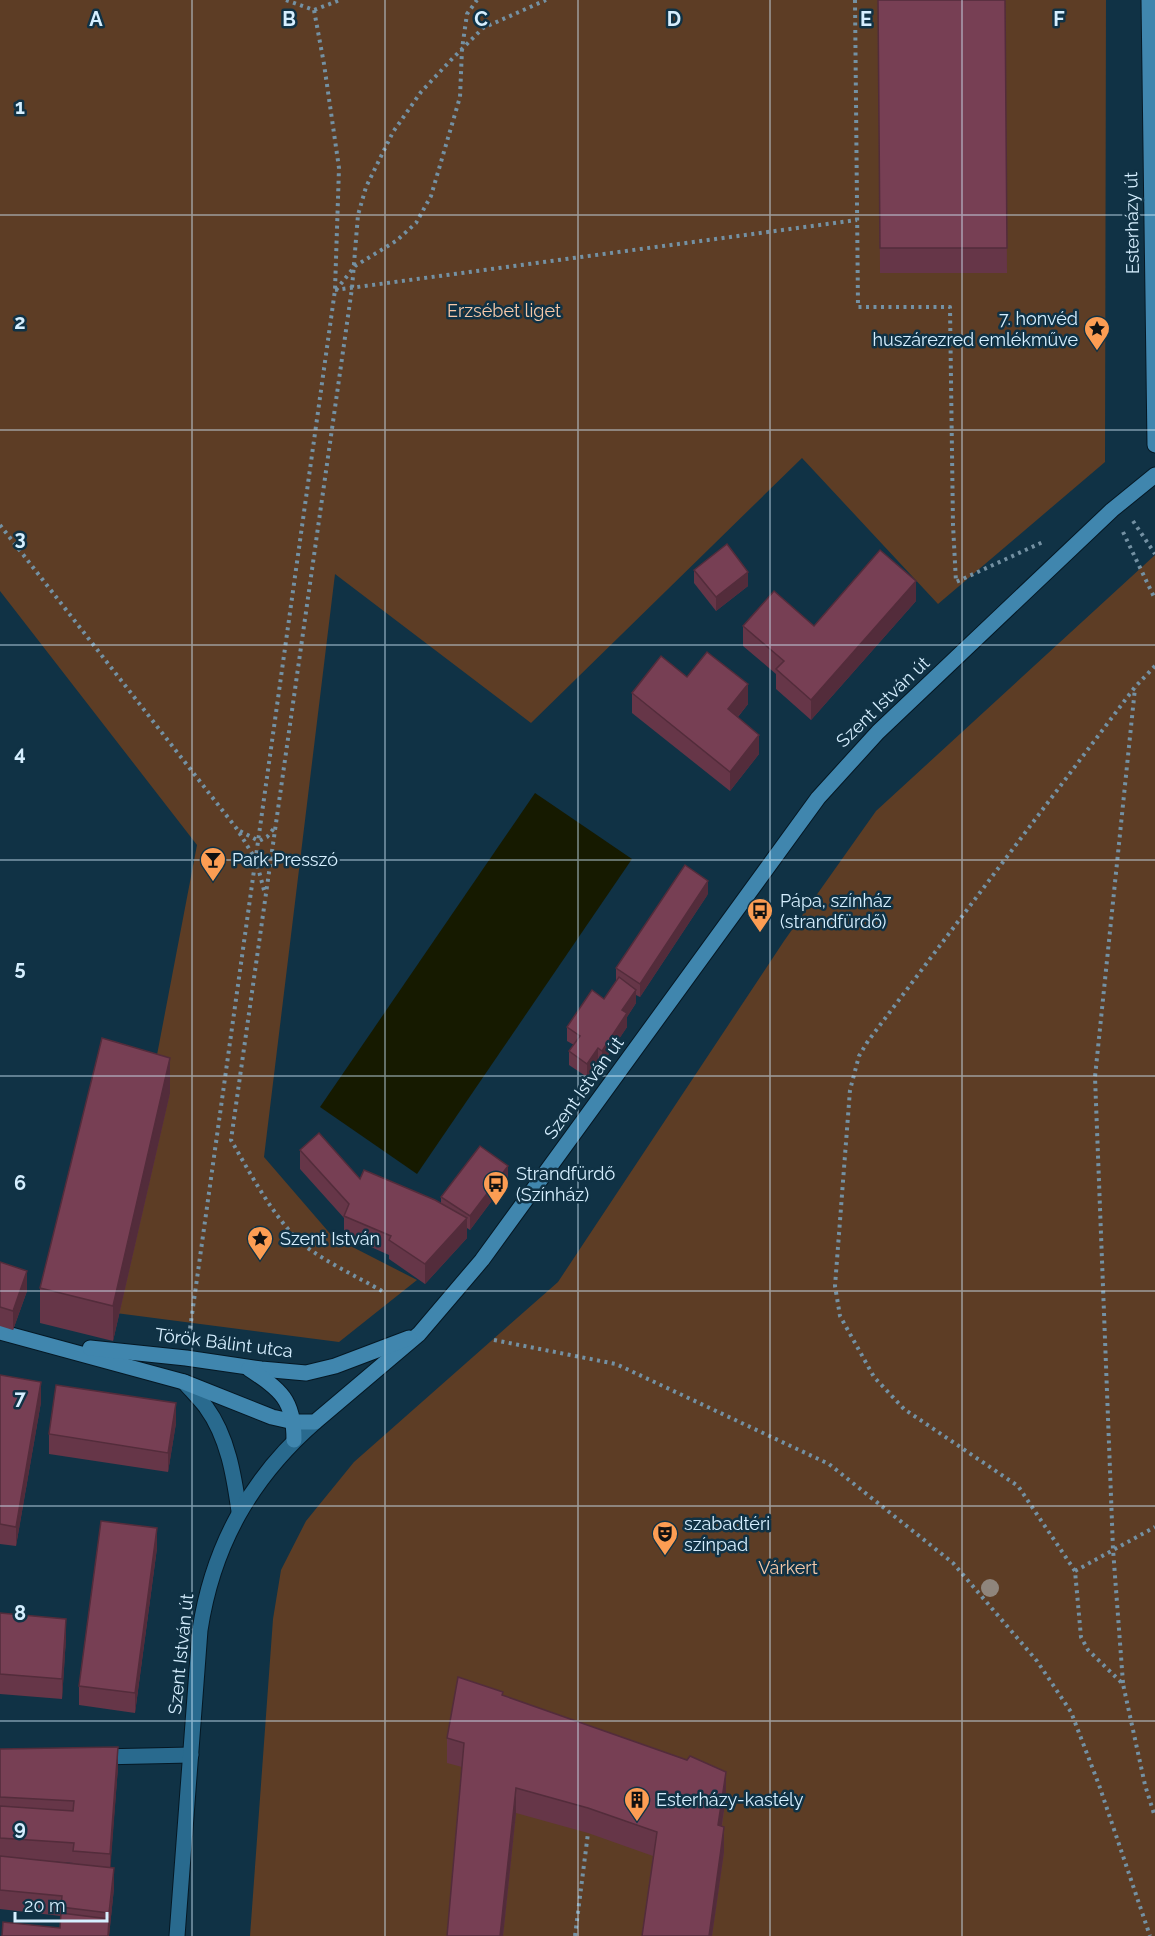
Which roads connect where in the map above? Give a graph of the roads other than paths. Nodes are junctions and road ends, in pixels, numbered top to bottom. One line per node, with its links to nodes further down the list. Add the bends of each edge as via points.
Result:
1 (1149, 0): 2 (street, Esterházy út)
2 (1155, 445)
3 (1155, 475): 5 (street, Szent István út, via 1116,507 878,732 818,798 483,1260)
4 (0, 1332): 6 (street, Török Bálint utca)
5 (419, 1335): 7 (street, Török Bálint utca, via 306,1373); 10 (street, Szent István út)
6 (54, 1346): 7 (street, Török Bálint utca); 8 (street, Török Bálint utca)
7 (246, 1367): 9 (street, via 288,1402)
8 (184, 1382): 9 (street, Török Bálint utca, via 251,1410); 12 (street, via 207,1409 224,1441)
9 (294, 1422): 10 (street, Török Bálint utca); 11 (street)
10 (315, 1422): 11 (street, Szent István út)
11 (294, 1440): 12 (street, Szent István út)
12 (239, 1511): 13 (street, Szent István út, via 204,1600)
13 (191, 1755): 14 (street); 15 (street, Szent István út)
14 (83, 1757)
15 (177, 1936)

